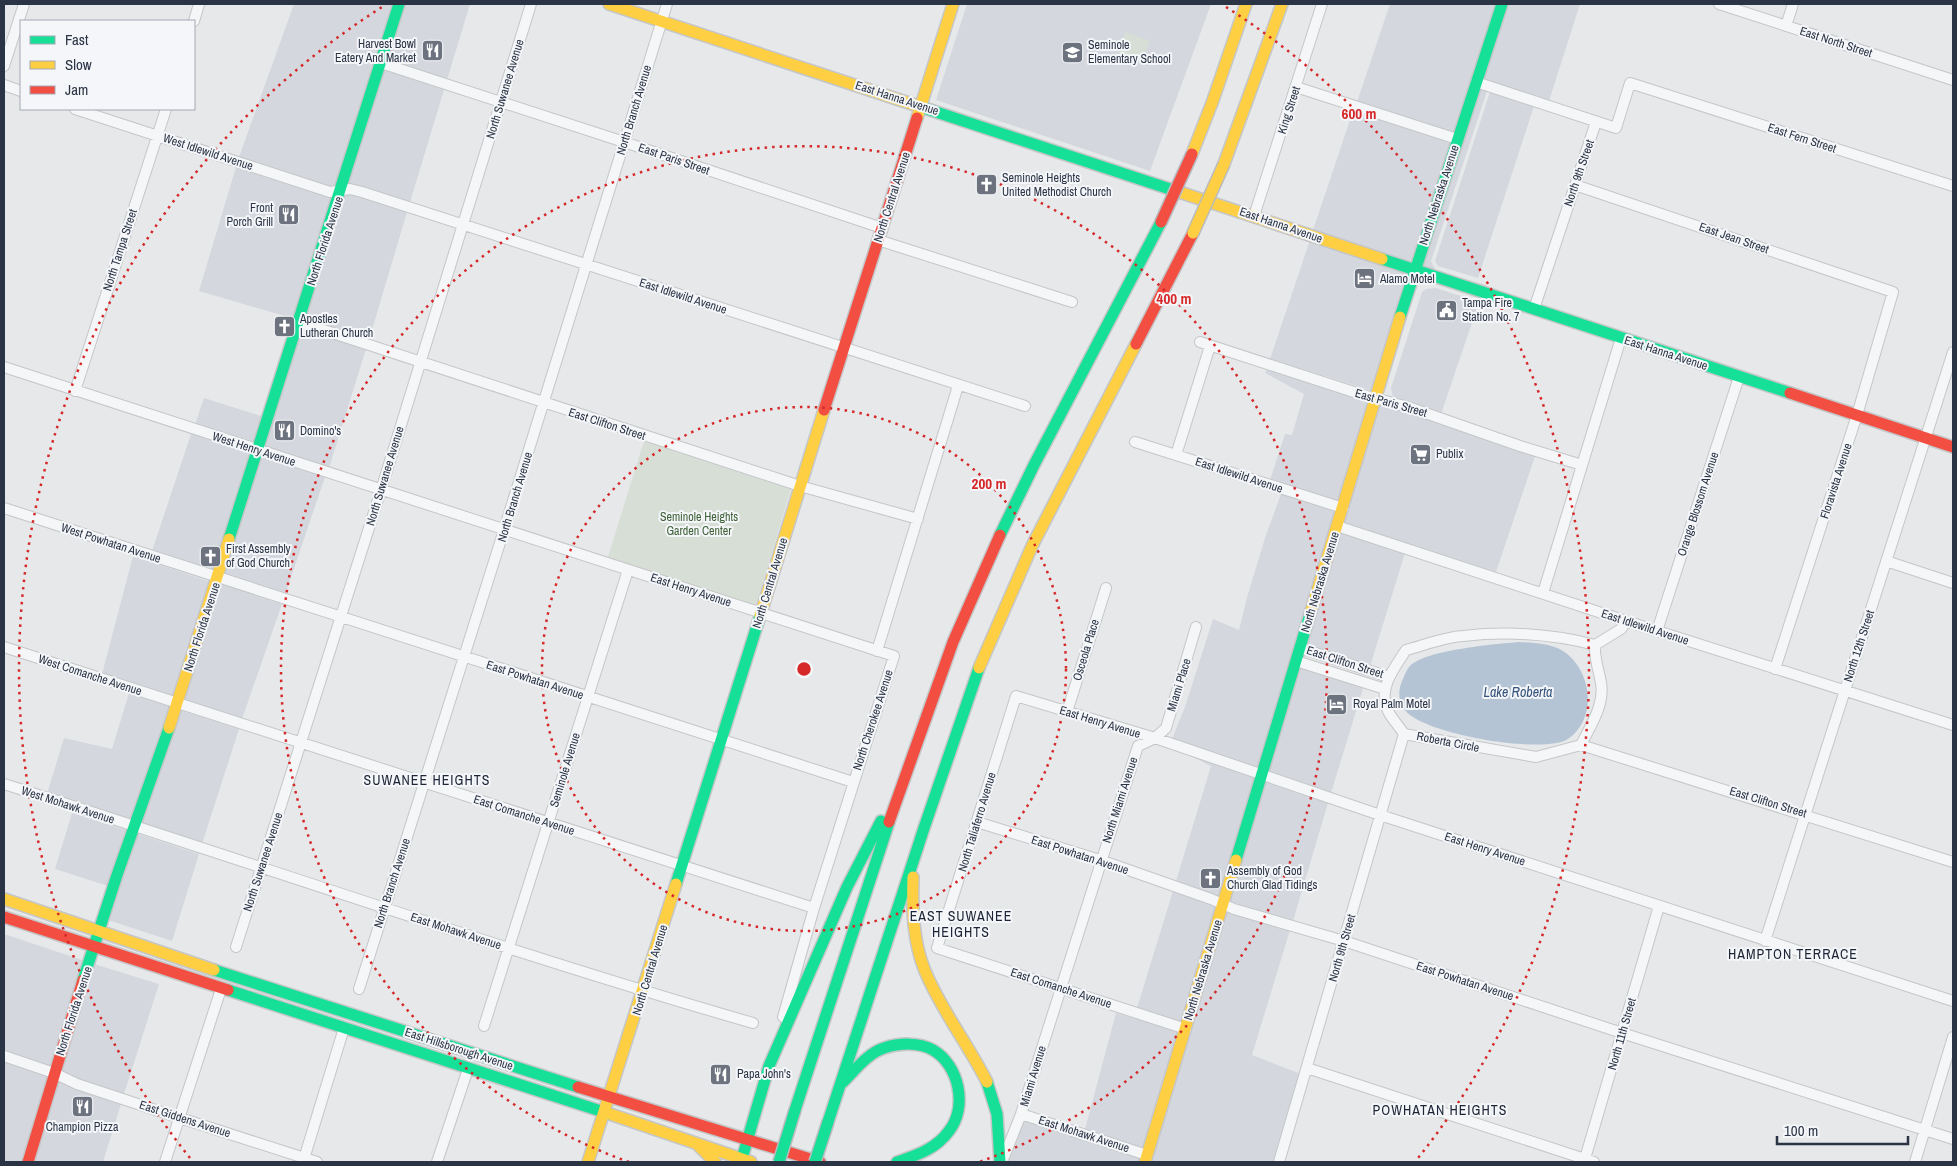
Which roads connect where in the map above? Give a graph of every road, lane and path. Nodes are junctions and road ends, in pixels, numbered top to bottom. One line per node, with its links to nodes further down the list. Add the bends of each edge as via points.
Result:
1 (24, 4): 18 (street)
2 (199, 4): 14 (street)
3 (399, 4): 17 (main road, North Florida Avenue)
4 (531, 4): 24 (street, North Suwanee Avenue)
5 (609, 4): 15 (main road, East Hanna Avenue)
6 (667, 4): 15 (street, North Branch Avenue)
7 (953, 4): 25 (main road, North Central Avenue)
8 (1246, 4): 104 (main road, bridge, via 1212,103 1161,222 990,556 953,642)
9 (1282, 4): 111 (main road, bridge, via 1224,164 1193,233 1022,566 968,698)
10 (1322, 4): 22 (street, King Street)
11 (1502, 4): 20 (main road, North Nebraska Avenue)
12 (1719, 4): 16 (street, East North Street)
13 (1793, 4): 16 (street)
14 (194, 20)
15 (662, 21): 25 (main road, East Hanna Avenue); 31 (street, North Branch Avenue)
16 (1786, 26): 19 (street, East North Street)
17 (381, 63): 24 (street, East Paris Street); 34 (main road, North Florida Avenue)
18 (4, 66)
19 (1953, 80)
20 (1476, 82): 28 (street); 30 (main road, North Nebraska Avenue)
21 (4, 85): 23 (street)
22 (1296, 87): 30 (street); 35 (street, King Street)
23 (20, 91)
24 (501, 102): 31 (street, East Paris Street); 36 (street, North Suwanee Avenue)
25 (920, 106): 35 (main road, East Hanna Avenue); 37 (main road, North Central Avenue)
26 (78, 110): 29 (street, West Idlewild Avenue)
27 (166, 110): 29 (street, North Tampa Street)
28 (1596, 122): 32 (street, North 9th Street); 33 (street, East Fern Street, via 1616,128 1630,83)
29 (157, 136): 34 (street, West Idlewild Avenue, via 330,192); 52 (street, North Tampa Street)
30 (1457, 140): 40 (main road, North Nebraska Avenue)
31 (624, 142): 37 (street, East Paris Street); 39 (street, North Branch Avenue)
32 (1575, 184): 41 (street, East Jean Street); 43 (street, North 9th Street)
33 (1953, 186)
34 (341, 191): 36 (street, East Idlewild Avenue, via 350,189); 44 (main road, North Florida Avenue)
35 (1254, 216): 40 (main road, East Hanna Avenue)
36 (463, 224): 39 (street, East Idlewild Avenue); 48 (street, North Suwanee Avenue)
37 (882, 228): 38 (main road, North Central Avenue)
38 (878, 240): 42 (street); 46 (main road, North Central Avenue)
39 (587, 264): 46 (street, East Idlewild Avenue); 54 (street, North Branch Avenue)
40 (1414, 270): 43 (main road, East Hanna Avenue); 53 (main road, North Nebraska Avenue)
41 (1893, 292): 56 (street, Floravista Avenue)
42 (1072, 302)
43 (1534, 309): 45 (main road, East Hanna Avenue)
44 (299, 322): 48 (street, East Clifton Street); 60 (main road, North Florida Avenue)
45 (1621, 338): 50 (main road, East Hanna Avenue); 62 (street)
46 (843, 349): 51 (street, East Idlewild Avenue); 63 (main road, North Central Avenue)
47 (1953, 352): 57 (street, North 12th Street)
48 (420, 362): 54 (street, East Clifton Street); 64 (street, North Suwanee Avenue)
49 (4, 367): 52 (street, West Henry Avenue)
50 (1739, 377): 56 (main road, East Hanna Avenue); 80 (street, Orange Blossom Avenue)
51 (958, 386): 55 (street, East Idlewild Avenue); 67 (street, North Cherokee Avenue)
52 (75, 391): 60 (street, West Henry Avenue)
53 (1376, 397): 61 (street, East Paris Street, via 1205,344); 62 (street, East Paris Street); 66 (main road, North Nebraska Avenue)
54 (544, 403): 63 (street, East Clifton Street); 69 (street, North Branch Avenue)
55 (1025, 406)
56 (1857, 415): 57 (main road, East Hanna Avenue); 87 (street, Floravista Avenue)
57 (1925, 437): 59 (main road, East Hanna Avenue); 70 (street, North 12th Street)
58 (1135, 442): 61 (street, East Idlewild Avenue)
59 (1953, 447)
60 (258, 450): 64 (street, West Henry Avenue); 72 (main road, North Florida Avenue)
61 (1176, 455): 66 (street, East Idlewild Avenue)
62 (1582, 465): 75 (street)
63 (800, 486): 67 (street, East Clifton Street); 76 (main road, North Central Avenue)
64 (381, 490): 69 (street, West Henry Avenue); 77 (street, North Suwanee Avenue)
65 (4, 508): 72 (street, West Powhatan Avenue)
66 (1343, 508): 68 (main road, North Nebraska Avenue)
67 (918, 519): 84 (street, North Cherokee Avenue)
68 (1337, 526): 75 (street, East Idlewild Avenue); 83 (main road, North Nebraska Avenue)
69 (504, 530): 71 (street, East Henry Avenue); 85 (street, North Branch Avenue)
70 (1886, 562): 73 (street); 90 (street, North 12th Street)
71 (628, 570): 76 (street, East Henry Avenue); 92 (street, Seminole Avenue)
72 (217, 578): 77 (street, East Powhatan Avenue); 93 (main road, North Florida Avenue)
73 (1953, 583)
74 (1106, 588): 94 (street, Osceola Place)
75 (1543, 593): 78 (street, East Idlewild Avenue)
76 (760, 613): 84 (street, East Henry Avenue); 98 (main road, North Central Avenue)
77 (340, 618): 85 (street, East Powhatan Avenue); 99 (street, North Suwanee Avenue)
78 (1626, 621): 80 (street, East Idlewild Avenue); 81 (street, via 1621,629)
79 (1196, 627): 97 (street, Miami Place, via 1166,728)
80 (1658, 631): 87 (street, East Idlewild Avenue)
81 (1595, 645): 88 (street, Roberta Circle, via 1548,636 1462,636 1406,650); 100 (street, via 1594,654 1602,684 1600,706)
82 (4, 647): 93 (street, West Comanche Avenue)
83 (1300, 648): 86 (main road, North Nebraska Avenue); 88 (street, East Clifton Street)
84 (877, 651): 102 (street, North Cherokee Avenue, via 894,656)
85 (464, 658): 92 (street, East Powhatan Avenue); 103 (street, North Branch Avenue)
86 (1296, 661): 89 (street, East Clifton Street); 101 (main road, North Nebraska Avenue)
87 (1775, 669): 90 (street, East Idlewild Avenue)
88 (1389, 676): 89 (street, Roberta Circle)
89 (1385, 689): 96 (street, Roberta Circle, via 1387,709)
90 (1844, 690): 95 (street, East Idlewild Avenue); 106 (street, North 12th Street)
91 (1016, 696): 94 (street, East Henry Avenue); 109 (street, North Taliaferro Avenue)
92 (588, 697): 98 (street, East Powhatan Avenue); 108 (street, Seminole Avenue)
93 (177, 704): 99 (street, East Comanche Avenue); 110 (main road, North Florida Avenue)
94 (1067, 712): 97 (street, East Henry Avenue)
95 (1953, 725)
96 (1404, 734): 100 (street, Roberta Circle, via 1536,757); 107 (street, North 9th Street)
97 (1155, 738): 101 (street, East Henry Avenue); 112 (street, North Miami Avenue, via 1138,746)
98 (721, 740): 102 (street, East Powhatan Avenue); 114 (main road, North Central Avenue)
99 (301, 743): 103 (street, East Comanche Avenue); 115 (street, North Suwanee Avenue)
100 (1581, 745): 106 (street, East Clifton Street)
101 (1262, 776): 107 (street, East Henry Avenue); 117 (main road, North Nebraska Avenue)
102 (853, 782): 120 (street, North Cherokee Avenue)
103 (424, 783): 108 (street, East Comanche Avenue); 119 (street, North Branch Avenue)
104 (902, 783): 141 (main road, via 848,887); 164 (main road, bridge)
105 (4, 784): 110 (street, West Mohawk Avenue)
106 (1804, 814): 113 (street, East Clifton Street); 124 (street, North 12th Street)
107 (1380, 815): 118 (street, East Henry Avenue); 123 (street, North 9th Street)
108 (549, 822): 114 (street, East Comanche Avenue); 127 (street, Seminole Avenue)
109 (977, 822): 112 (street, East Powhatan Avenue); 128 (street, North Taliaferro Avenue)
110 (133, 826): 115 (street, East Mohawk Avenue); 122 (main road, North Florida Avenue)
111 (913, 858): 145 (main road); 168 (main road, via 912,903 921,958 993,1098)
112 (1100, 860): 117 (street, East Powhatan Avenue); 129 (street, North Miami Avenue)
113 (1953, 862)
114 (682, 866): 120 (street, East Comanche Avenue); 132 (main road, North Central Avenue)
115 (261, 868): 119 (street, East Mohawk Avenue); 125 (street, North Suwanee Avenue)
116 (4, 899): 122 (main road, East Hillsborough Avenue)
117 (1223, 904): 123 (street, East Powhatan Avenue); 137 (main road, North Nebraska Avenue)
118 (1659, 906): 124 (street, East Henry Avenue); 138 (street, North 11th Street)
119 (384, 908): 127 (street, East Mohawk Avenue); 131 (street, North Branch Avenue)
120 (814, 908): 141 (street, North Cherokee Avenue)
121 (4, 918): 126 (main road, East Hillsborough Avenue)
122 (99, 932): 126 (main road, North Florida Avenue); 146 (main road, East Hillsborough Avenue)
123 (1344, 941): 138 (street, East Powhatan Avenue); 142 (street, North 9th Street)
124 (1765, 941): 133 (street, East Henry Avenue)
125 (236, 947)
126 (94, 948): 130 (main road, East Hillsborough Avenue); 144 (main road, North Florida Avenue)
127 (509, 948): 132 (street, East Mohawk Avenue); 135 (street, Seminole Avenue)
128 (937, 948): 129 (street, East Comanche Avenue)
129 (1060, 988): 137 (street, East Comanche Avenue); 148 (street, Miami Avenue)
130 (221, 989): 136 (main road, East Hillsborough Avenue); 149 (street)
131 (359, 989)
132 (643, 991): 134 (street, East Mohawk Avenue); 146 (main road, North Central Avenue)
133 (1953, 1001)
134 (753, 1023)
135 (484, 1026)
136 (344, 1028): 143 (main road, East Hillsborough Avenue); 155 (street)
137 (1186, 1029): 154 (main road, North Nebraska Avenue)
138 (1622, 1033): 150 (street, East Powhatan Avenue); 157 (street, North 11th Street)
139 (1953, 1037): 150 (street)
140 (4, 1056): 144 (street, East Giddens Avenue)
141 (769, 1066): 151 (main road)
142 (1307, 1068): 157 (street); 169 (street, North 9th Street)
143 (468, 1069): 147 (main road, East Hillsborough Avenue); 161 (street)
144 (54, 1073): 149 (street, East Giddens Avenue, via 77,1084); 158 (main road, North Florida Avenue)
145 (840, 1084): 165 (main road, bridge); 167 (main road, via 877,1052 895,1045 926,1048 947,1062 960,1093 956,1121 945,1137 930,1149)
146 (609, 1097): 147 (main road, North Central Avenue); 151 (main road, East Hillsborough Avenue)
147 (604, 1112): 153 (main road, East Hillsborough Avenue); 162 (main road, North Central Avenue)
148 (1021, 1114): 154 (street, East Mohawk Avenue); 168 (street, Miami Avenue)
149 (180, 1118): 155 (street, East Giddens Avenue); 159 (street)
150 (1925, 1130): 152 (street, East Powhatan Avenue); 170 (street)
151 (747, 1137): 156 (main road); 166 (main road, East Hillsborough Avenue)
152 (1953, 1139)
153 (697, 1144): 156 (main road, East Hillsborough Avenue); 163 (main road)
154 (1146, 1158)
155 (304, 1160): 160 (street, East Giddens Avenue)
156 (745, 1161)
157 (1587, 1161)
158 (28, 1162)
159 (165, 1162)
160 (317, 1162)
161 (437, 1162)
162 (588, 1162)
163 (715, 1162)
164 (779, 1162)
165 (815, 1162)
166 (820, 1162)
167 (897, 1162)
168 (1001, 1162)
169 (1279, 1162)
170 (1915, 1162)

